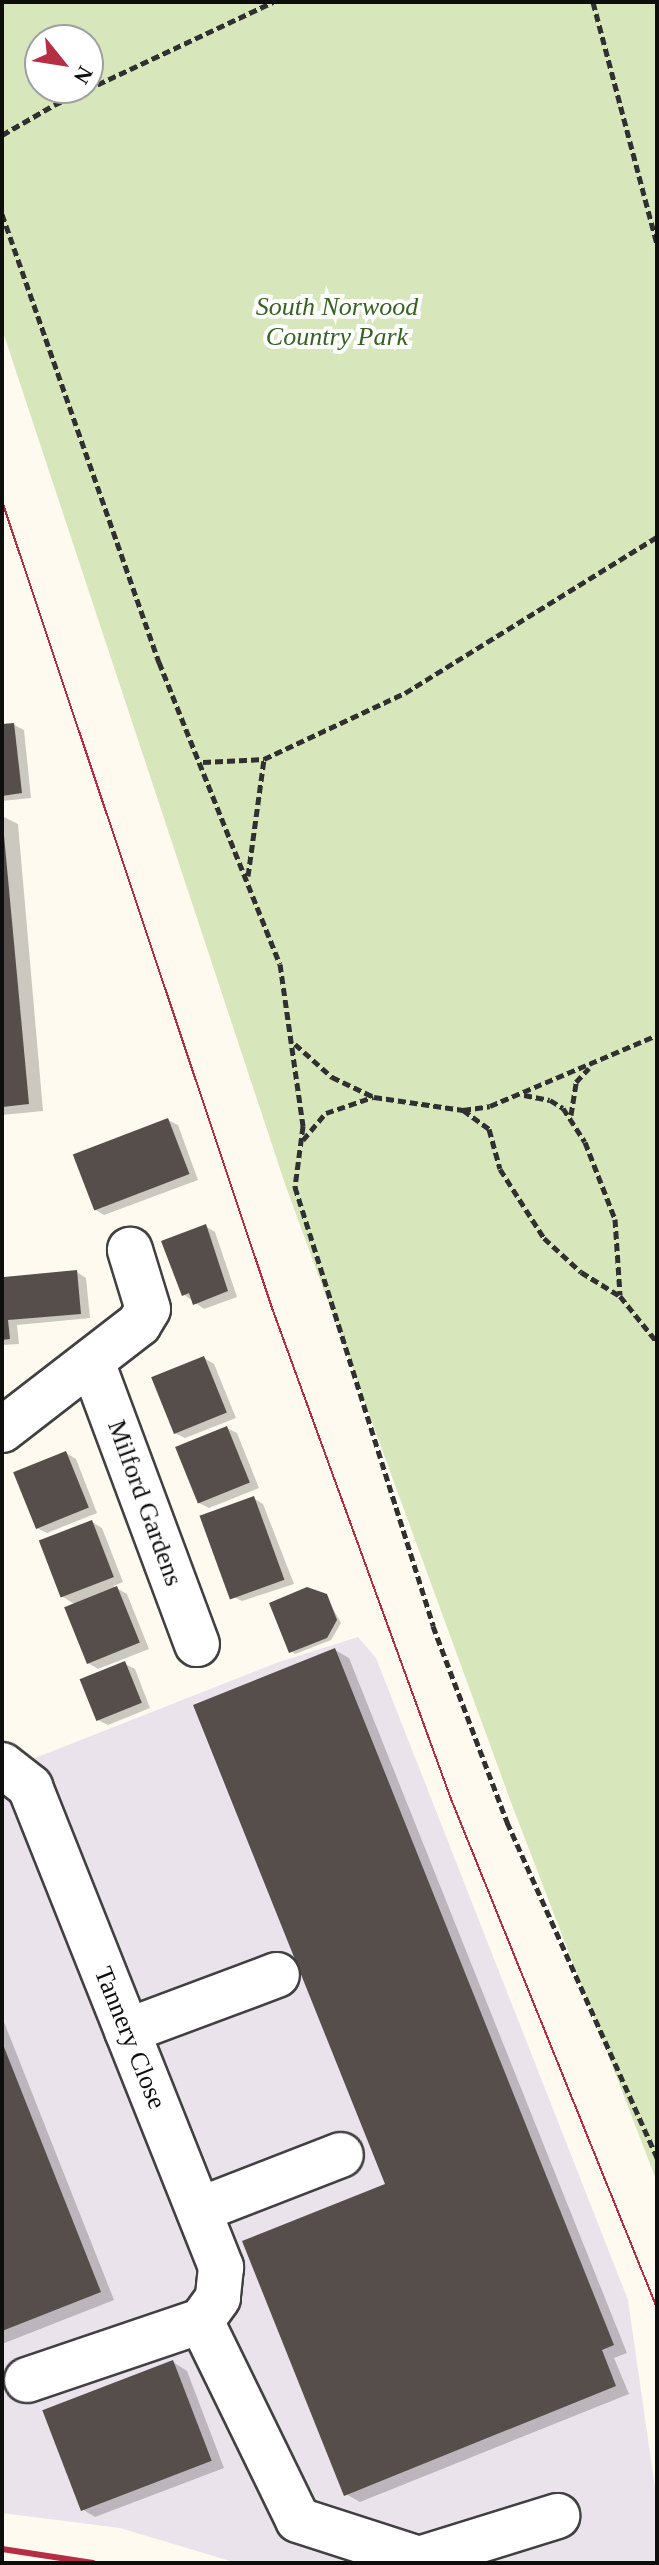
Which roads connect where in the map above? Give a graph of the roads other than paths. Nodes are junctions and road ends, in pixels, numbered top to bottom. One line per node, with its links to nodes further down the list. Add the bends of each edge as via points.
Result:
1 (130, 1250): 2 (street, via 148,1309 124,1341)
2 (92, 1362): 3 (street); 4 (street, Milford Gardens)
3 (2, 1430)
4 (197, 1644)
5 (2, 1765): 7 (street, Tannery Close, via 30,1787)
6 (277, 1975): 7 (street)
7 (127, 2031): 9 (street, Tannery Close)
8 (341, 2155): 9 (street)
9 (199, 2210): 10 (street, Tannery Close, via 221,2267 218,2298)
10 (201, 2321): 11 (street); 12 (street, via 298,2520 419,2559)
11 (27, 2380)
12 (557, 2516)

